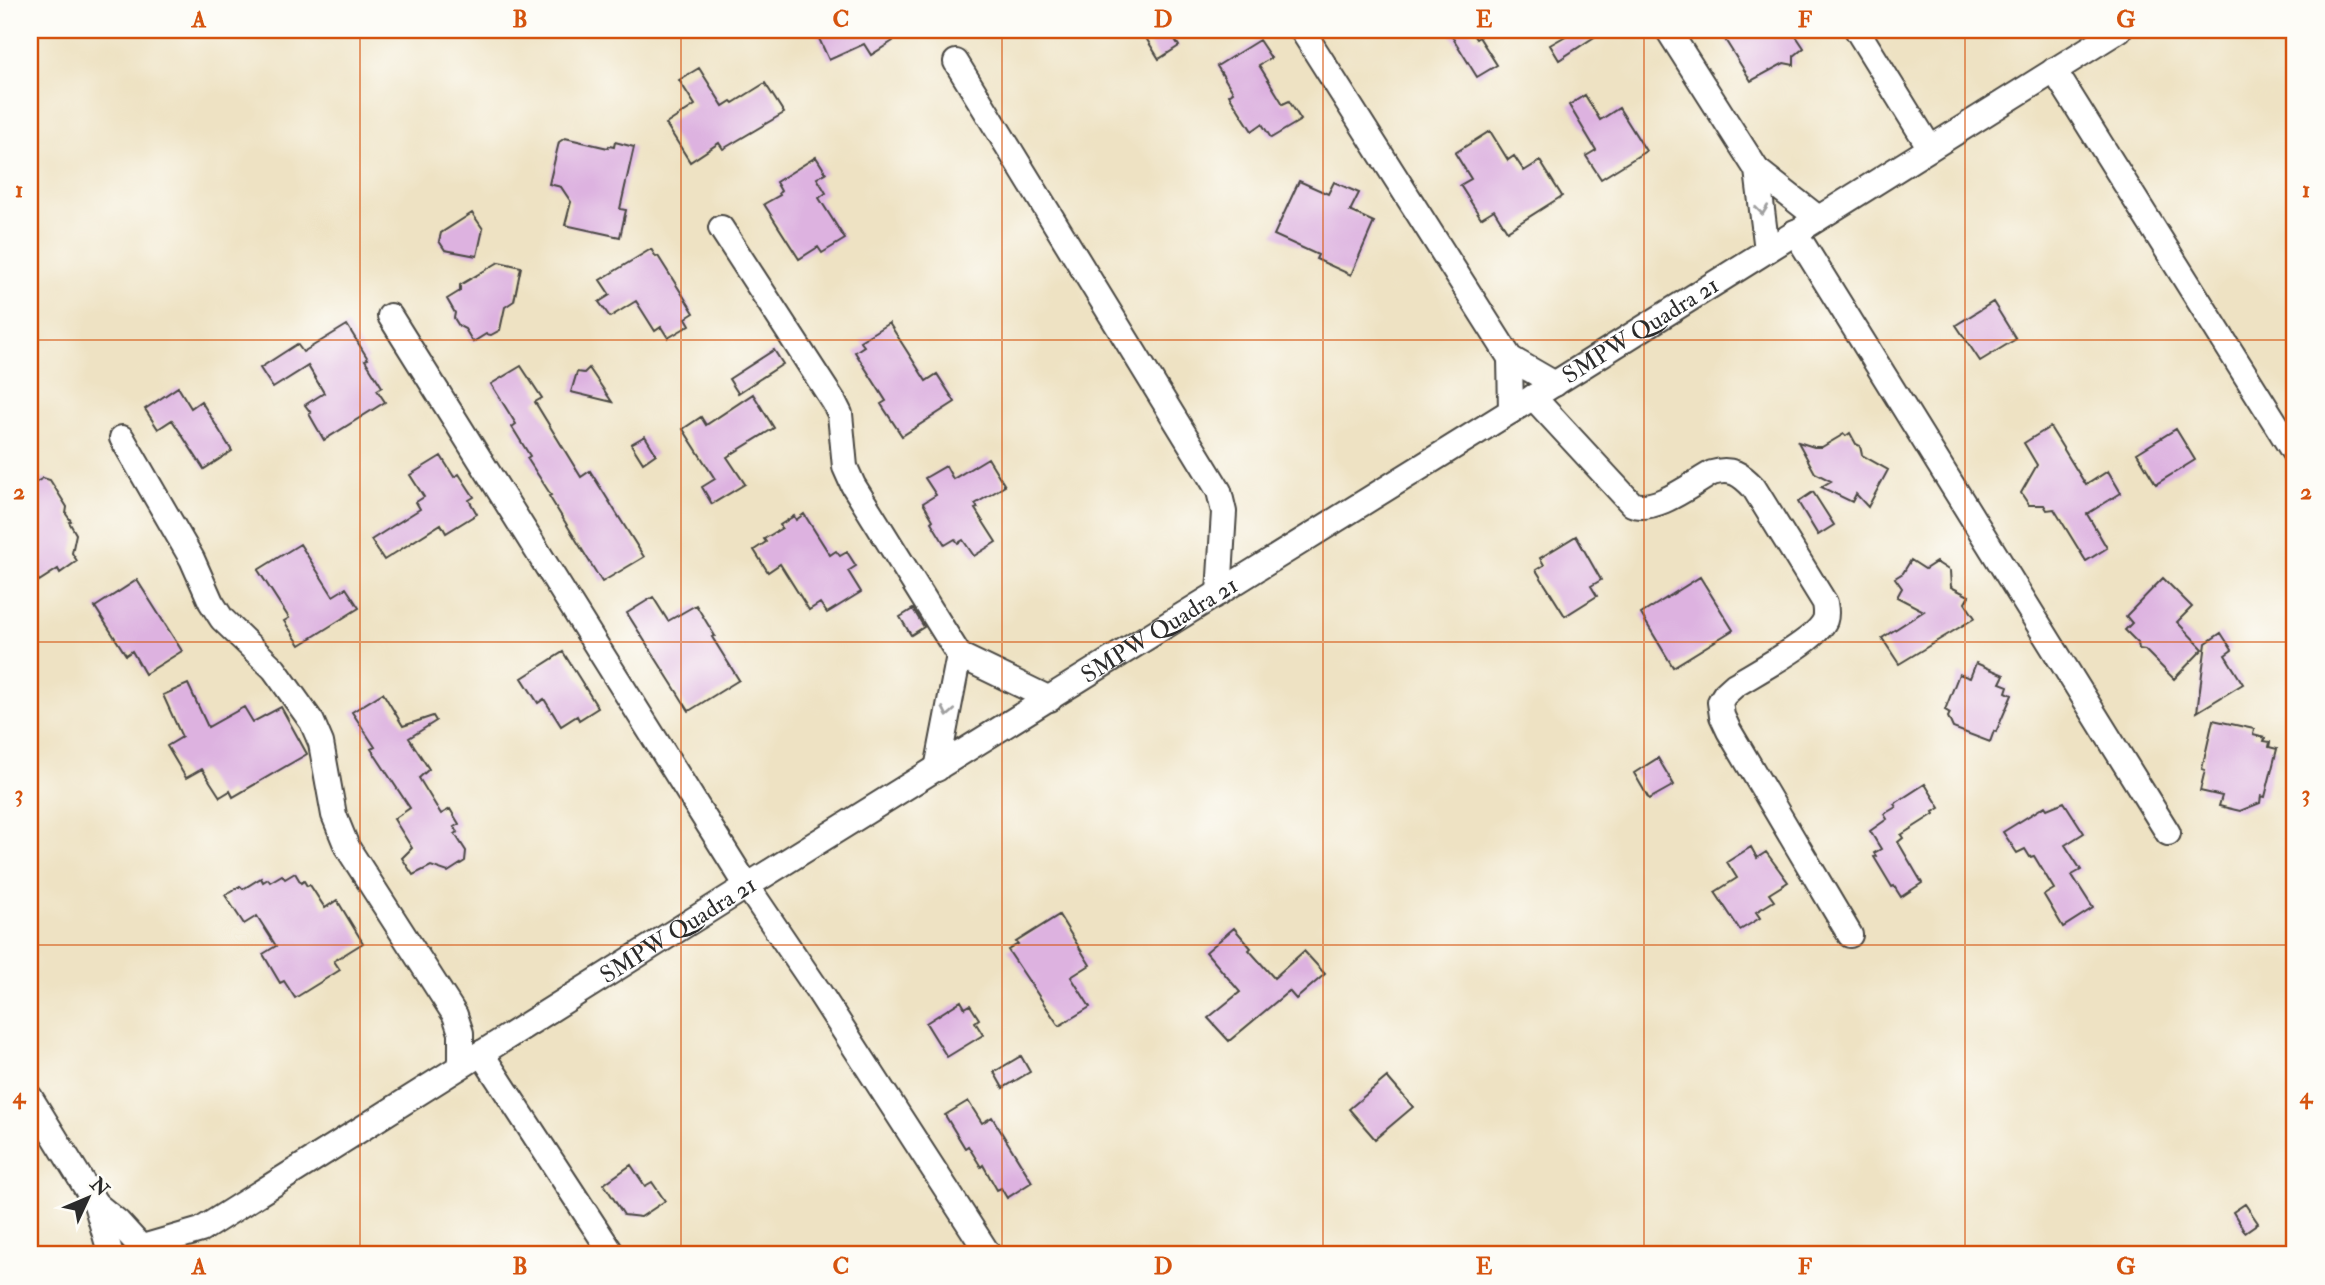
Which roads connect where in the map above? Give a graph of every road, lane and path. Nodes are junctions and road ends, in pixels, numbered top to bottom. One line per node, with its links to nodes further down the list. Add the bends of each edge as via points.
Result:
1 (1302, 30): 14 (street)
2 (1668, 30): 8 (street)
3 (1857, 30): 7 (street)
4 (2119, 30): 6 (street, SMPW Quadra 21)
5 (956, 62): 20 (street, via 1219,491 1224,512)
6 (2054, 70): 7 (street, SMPW Quadra 21); 19 (street)
7 (1930, 148): 9 (street, SMPW Quadra 21)
8 (1757, 170): 9 (street); 12 (street, one-way to 12)
9 (1818, 218): 11 (street, SMPW Quadra 21)
10 (721, 228): 21 (street, via 834,402 840,414 845,467 853,485)
11 (1795, 232): 12 (street, SMPW Quadra 21); 24 (street)
12 (1767, 250): 15 (street, SMPW Quadra 21)
13 (390, 316): 25 (street)
14 (1510, 358): 15 (street); 17 (street)
15 (1555, 384): 16 (street, SMPW Quadra 21)
16 (1533, 397): 17 (street, SMPW Quadra 21); 26 (street, via 1638,507 1657,504 1712,472 1732,470 1741,475 1754,488 1825,603 1825,619 1819,628 1735,685 1720,702 1729,731)
17 (1511, 411): 20 (street, SMPW Quadra 21)
18 (122, 438): 27 (street, via 222,619 275,669 312,722 321,743 338,829 452,1008)
19 (2295, 454)
20 (1219, 593): 22 (street, SMPW Quadra 21)
21 (959, 654): 22 (street); 23 (street, one-way to 23)
22 (1050, 699): 23 (street, SMPW Quadra 21)
23 (937, 769): 25 (street, SMPW Quadra 21)
24 (2168, 833)
25 (747, 886): 27 (street, SMPW Quadra 21); 35 (street)
26 (1850, 935)
27 (471, 1059): 30 (street, SMPW Quadra 21); 34 (street)
28 (30, 1097): 29 (street)
29 (96, 1204): 31 (street, via 118,1222); 32 (street)
30 (201, 1230): 31 (street, SMPW Quadra 21); 33 (street, SMPW Quadra 21)
31 (140, 1251)
32 (111, 1255)
33 (182, 1255)
34 (614, 1255)
35 (989, 1255)

